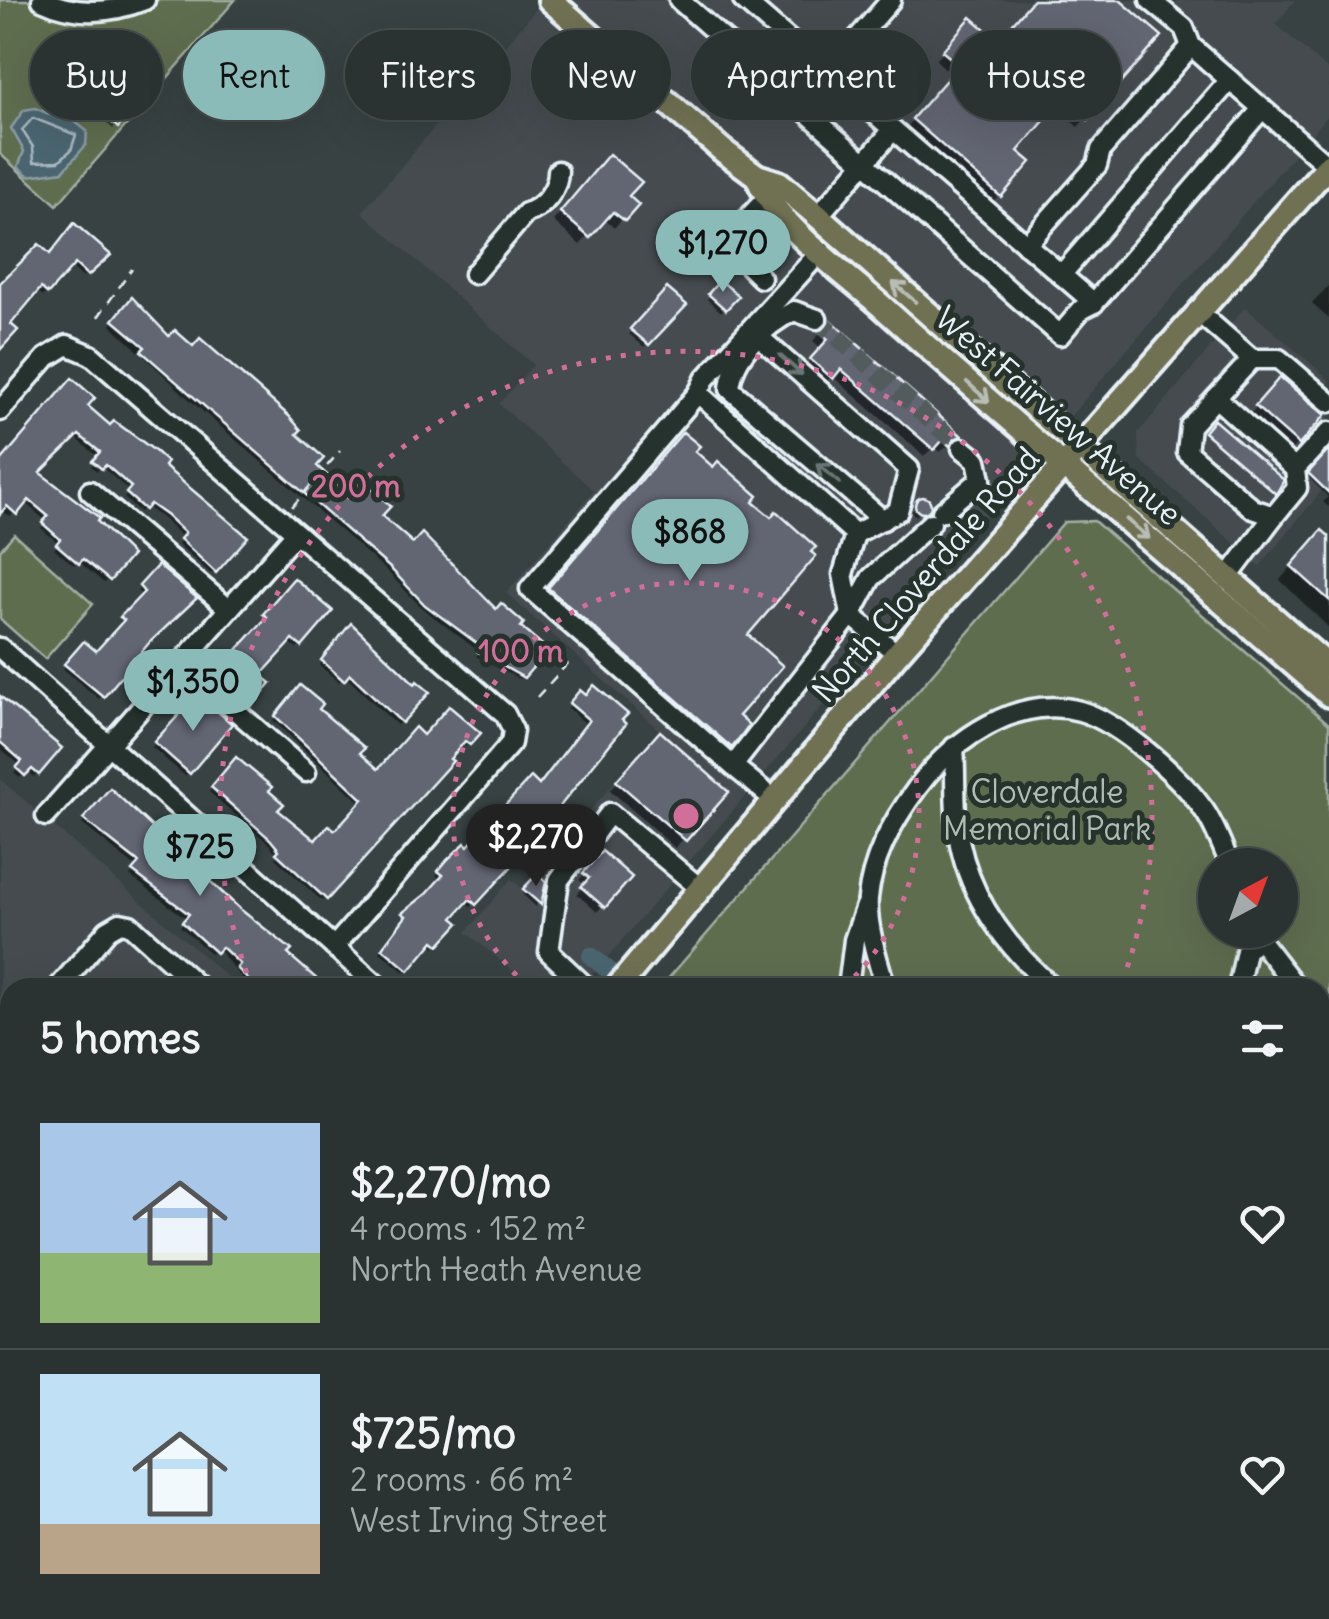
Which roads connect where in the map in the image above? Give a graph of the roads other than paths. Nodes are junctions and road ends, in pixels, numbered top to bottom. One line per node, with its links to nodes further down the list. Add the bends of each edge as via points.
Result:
1 (42, 0): 2 (street, via 97,13)
2 (145, 0)
3 (550, 0): 18 (main road, West Fairview Avenue)
4 (679, 0): 15 (street)
5 (742, 0): 8 (street)
6 (892, 0): 9 (street)
7 (1150, 0): 10 (street, via 1184,28)
8 (777, 30)
9 (865, 30)
10 (1191, 46): 11 (street); 21 (street)
11 (1230, 80): 12 (street); 24 (street)
12 (1262, 108): 16 (street); 26 (street)
13 (881, 120): 14 (street)
14 (893, 130): 15 (street); 21 (street)
15 (864, 164): 20 (street); 26 (street, via 1060,334)
16 (1328, 165): 27 (main road, North Cloverdale Road)
17 (558, 171): 23 (street, via 548,197 526,212)
18 (756, 176): 19 (main road, West Fairview Avenue); 20 (main road, West Fairview Avenue, via 780,183)
19 (765, 200): 22 (main road, West Fairview Avenue); 25 (street, via 729,246)
20 (818, 216): 39 (main road, West Fairview Avenue, one-way to 20)
21 (1026, 245): 24 (street)
22 (821, 251): 31 (street); 40 (main road, West Fairview Avenue, one-way to 40)
23 (474, 274)
24 (1061, 275): 26 (street)
25 (761, 278)
26 (1094, 304)
27 (1197, 311): 30 (street); 39 (main road, North Cloverdale Road)
28 (817, 319): 29 (street, via 794,311)
29 (759, 338): 35 (street, via 731,368 730,388); 44 (street, one-way to 44, via 909,469 898,512)
30 (1252, 359): 32 (street); 33 (street, via 1279,359)
31 (698, 393): 37 (street); 57 (street, via 530,589)
32 (1216, 398): 41 (street); 43 (street, via 1190,426 1187,452 1253,510)
33 (1329, 402)
34 (0, 411): 45 (street, via 46,358 68,346 91,354)
35 (773, 426): 37 (street); 44 (street, one-way to 35)
36 (1329, 432): 41 (street)
37 (756, 446): 46 (street)
38 (962, 448): 49 (street, via 977,460 981,479 871,578)
39 (1082, 449): 40 (main road, North Cloverdale Road); 47 (main road, West Fairview Avenue)
40 (1063, 466): 51 (main road, North Cloverdale Road); 54 (main road, West Fairview Avenue, one-way to 54)
41 (1296, 468): 43 (street, via 1296,488)
42 (90, 491): 48 (street)
43 (1274, 516): 47 (street)
44 (883, 520): 46 (street)
45 (296, 533): 48 (street); 64 (street, via 505,714 512,730 511,743)
46 (855, 534): 49 (street, via 843,574)
47 (1228, 577): 53 (main road, West Fairview Avenue)
48 (228, 609): 52 (street)
49 (851, 615): 51 (street); 57 (street)
50 (0, 648): 55 (street)
51 (897, 654): 59 (main road, North Cloverdale Road)
52 (181, 663): 55 (street); 58 (street)
53 (1329, 667)
54 (1329, 694)
55 (109, 744): 60 (street); 64 (street)
56 (954, 747): 61 (street, via 1012,714 1079,711 1180,782 1205,811); 63 (street, via 930,769 890,831); 74 (street, via 965,863 1000,936)
57 (733, 766): 59 (street)
58 (306, 772)
59 (776, 801): 62 (main road, North Cloverdale Road)
60 (46, 816)
61 (1222, 848)
62 (701, 889): 70 (street, via 610,813 559,880 550,952); 71 (main road, North Cloverdale Road)
63 (868, 901): 72 (street); 73 (street)
64 (334, 947): 69 (street)
65 (1248, 948): 75 (street)
66 (1264, 948): 76 (street)
67 (67, 978): 68 (street, via 120,923)
68 (189, 978)
69 (369, 978)
70 (577, 978)
71 (625, 978)
72 (849, 978)
73 (884, 978)
74 (1043, 978)
75 (1240, 978)
76 (1289, 978)

